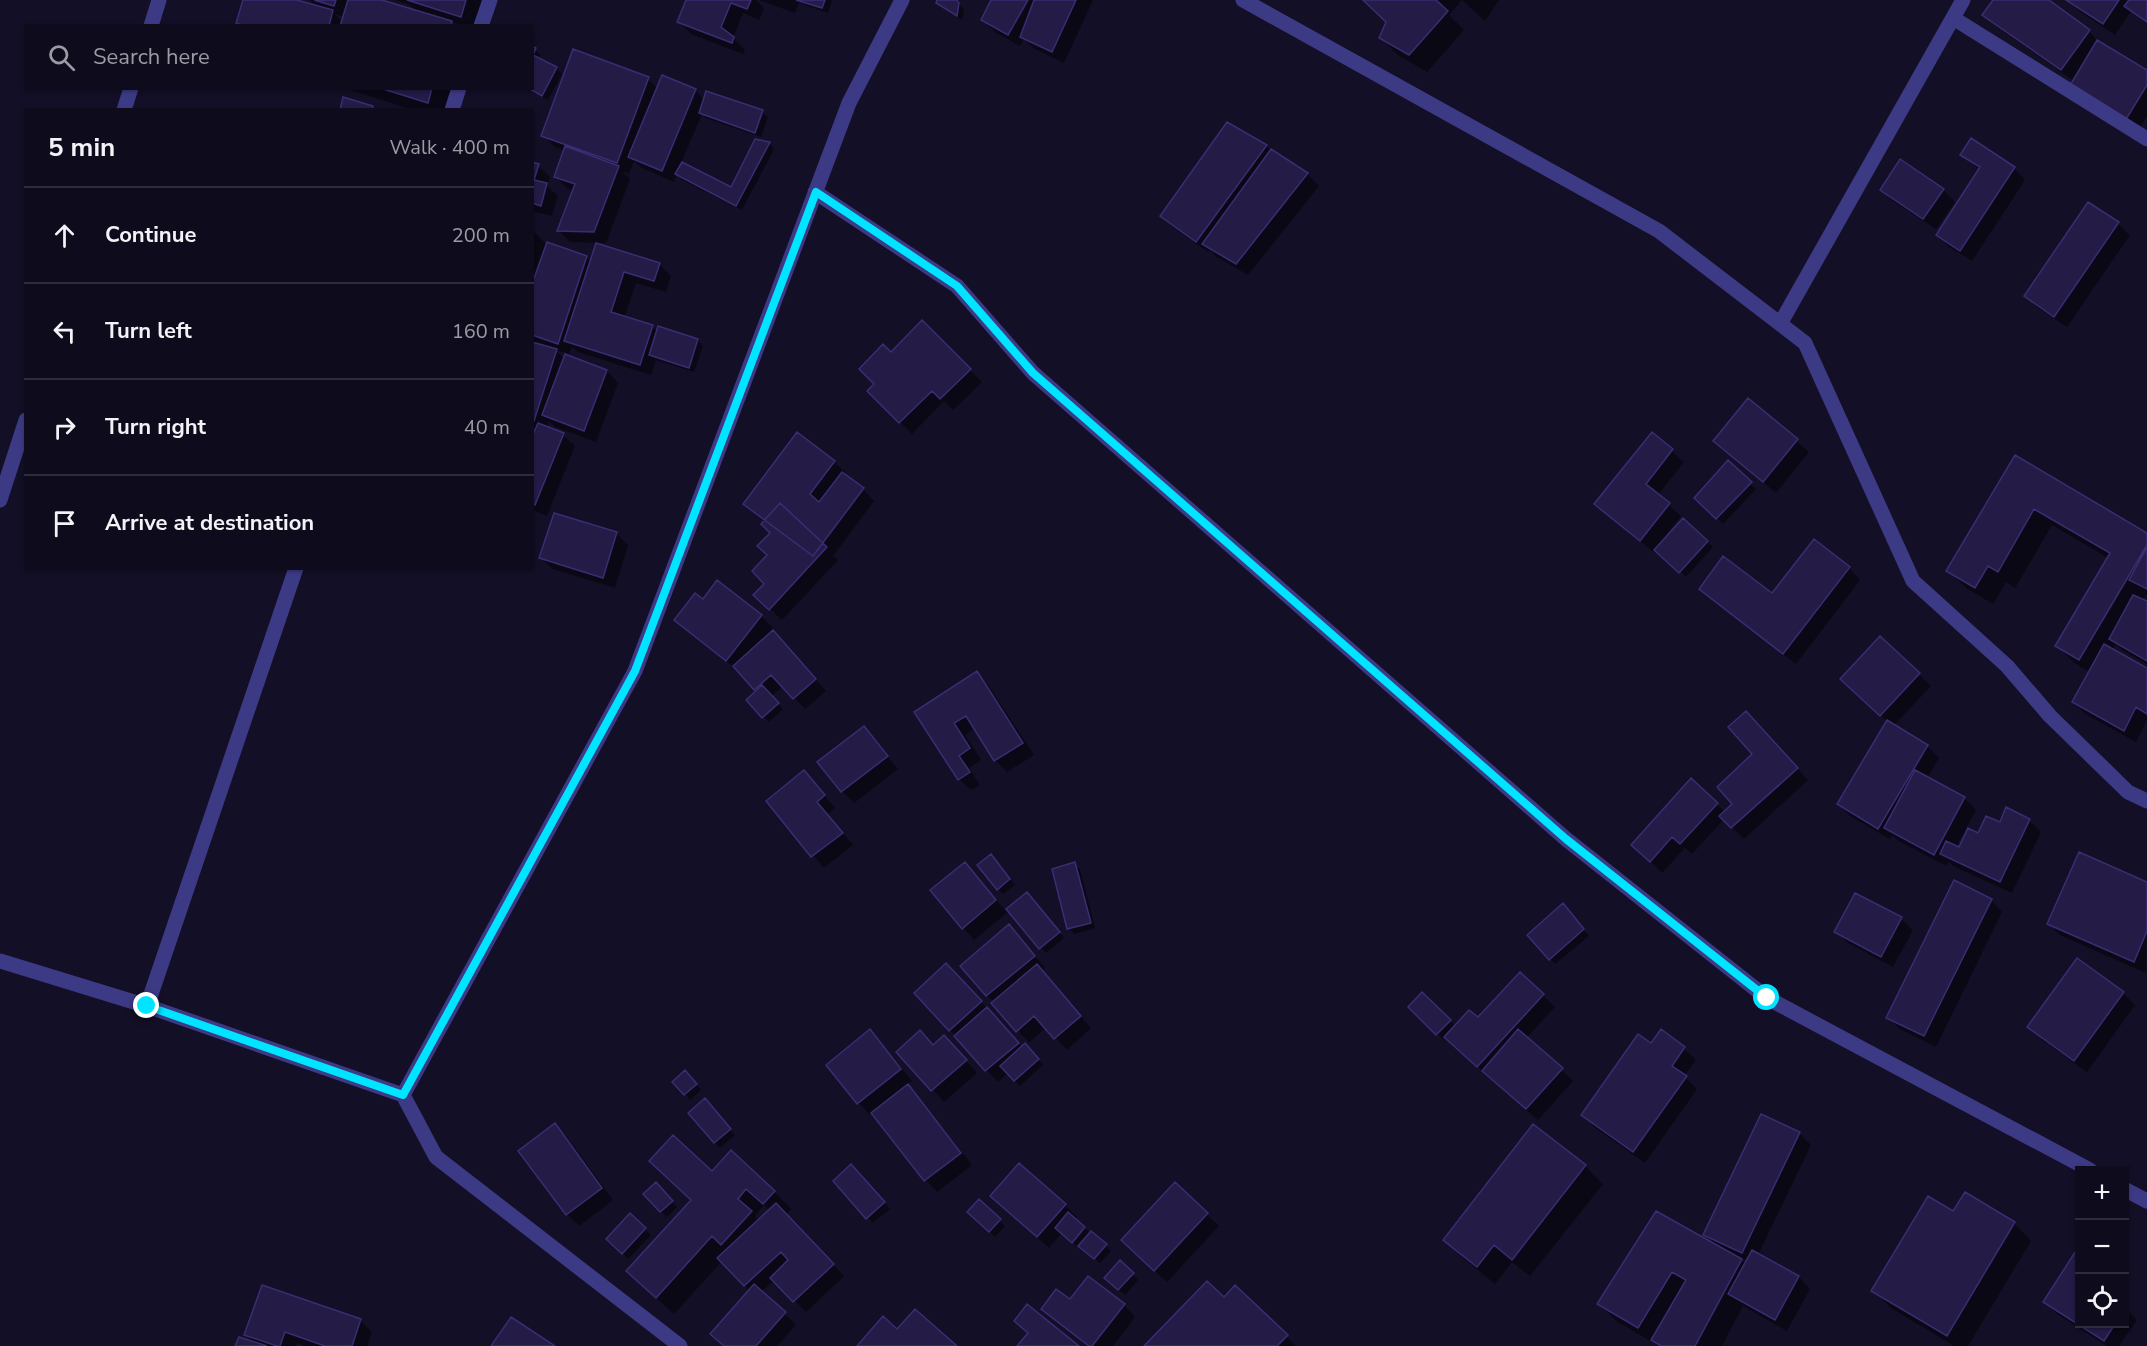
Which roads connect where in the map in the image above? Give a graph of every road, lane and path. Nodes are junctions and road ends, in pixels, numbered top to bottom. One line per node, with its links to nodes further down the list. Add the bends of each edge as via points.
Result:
1 (159, 0): 7 (street)
2 (490, 0): 8 (street)
3 (902, 0): 14 (street, via 849,103)
4 (1243, 0): 15 (street, via 1659,231)
5 (1963, 0): 6 (street)
6 (1953, 18): 13 (street); 15 (street)
7 (152, 24)
8 (482, 24)
9 (130, 90): 11 (street)
10 (458, 90): 12 (street)
11 (125, 108)
12 (453, 108)
13 (2147, 139)
14 (816, 192): 22 (street, via 635,671); 23 (street, via 957,286 1042,381 1566,839 1767,998)
15 (1780, 324): 19 (street, via 1805,343 1913,581 2007,666 2050,716 2128,792)
16 (24, 426): 17 (street)
17 (0, 500)
18 (295, 570): 21 (street)
19 (2147, 801)
20 (0, 961): 21 (street)
21 (147, 1006): 22 (street)
22 (403, 1095): 26 (street, via 436,1157)
23 (2083, 1166)
24 (2129, 1192): 25 (street)
25 (2147, 1201)
26 (680, 1346)

